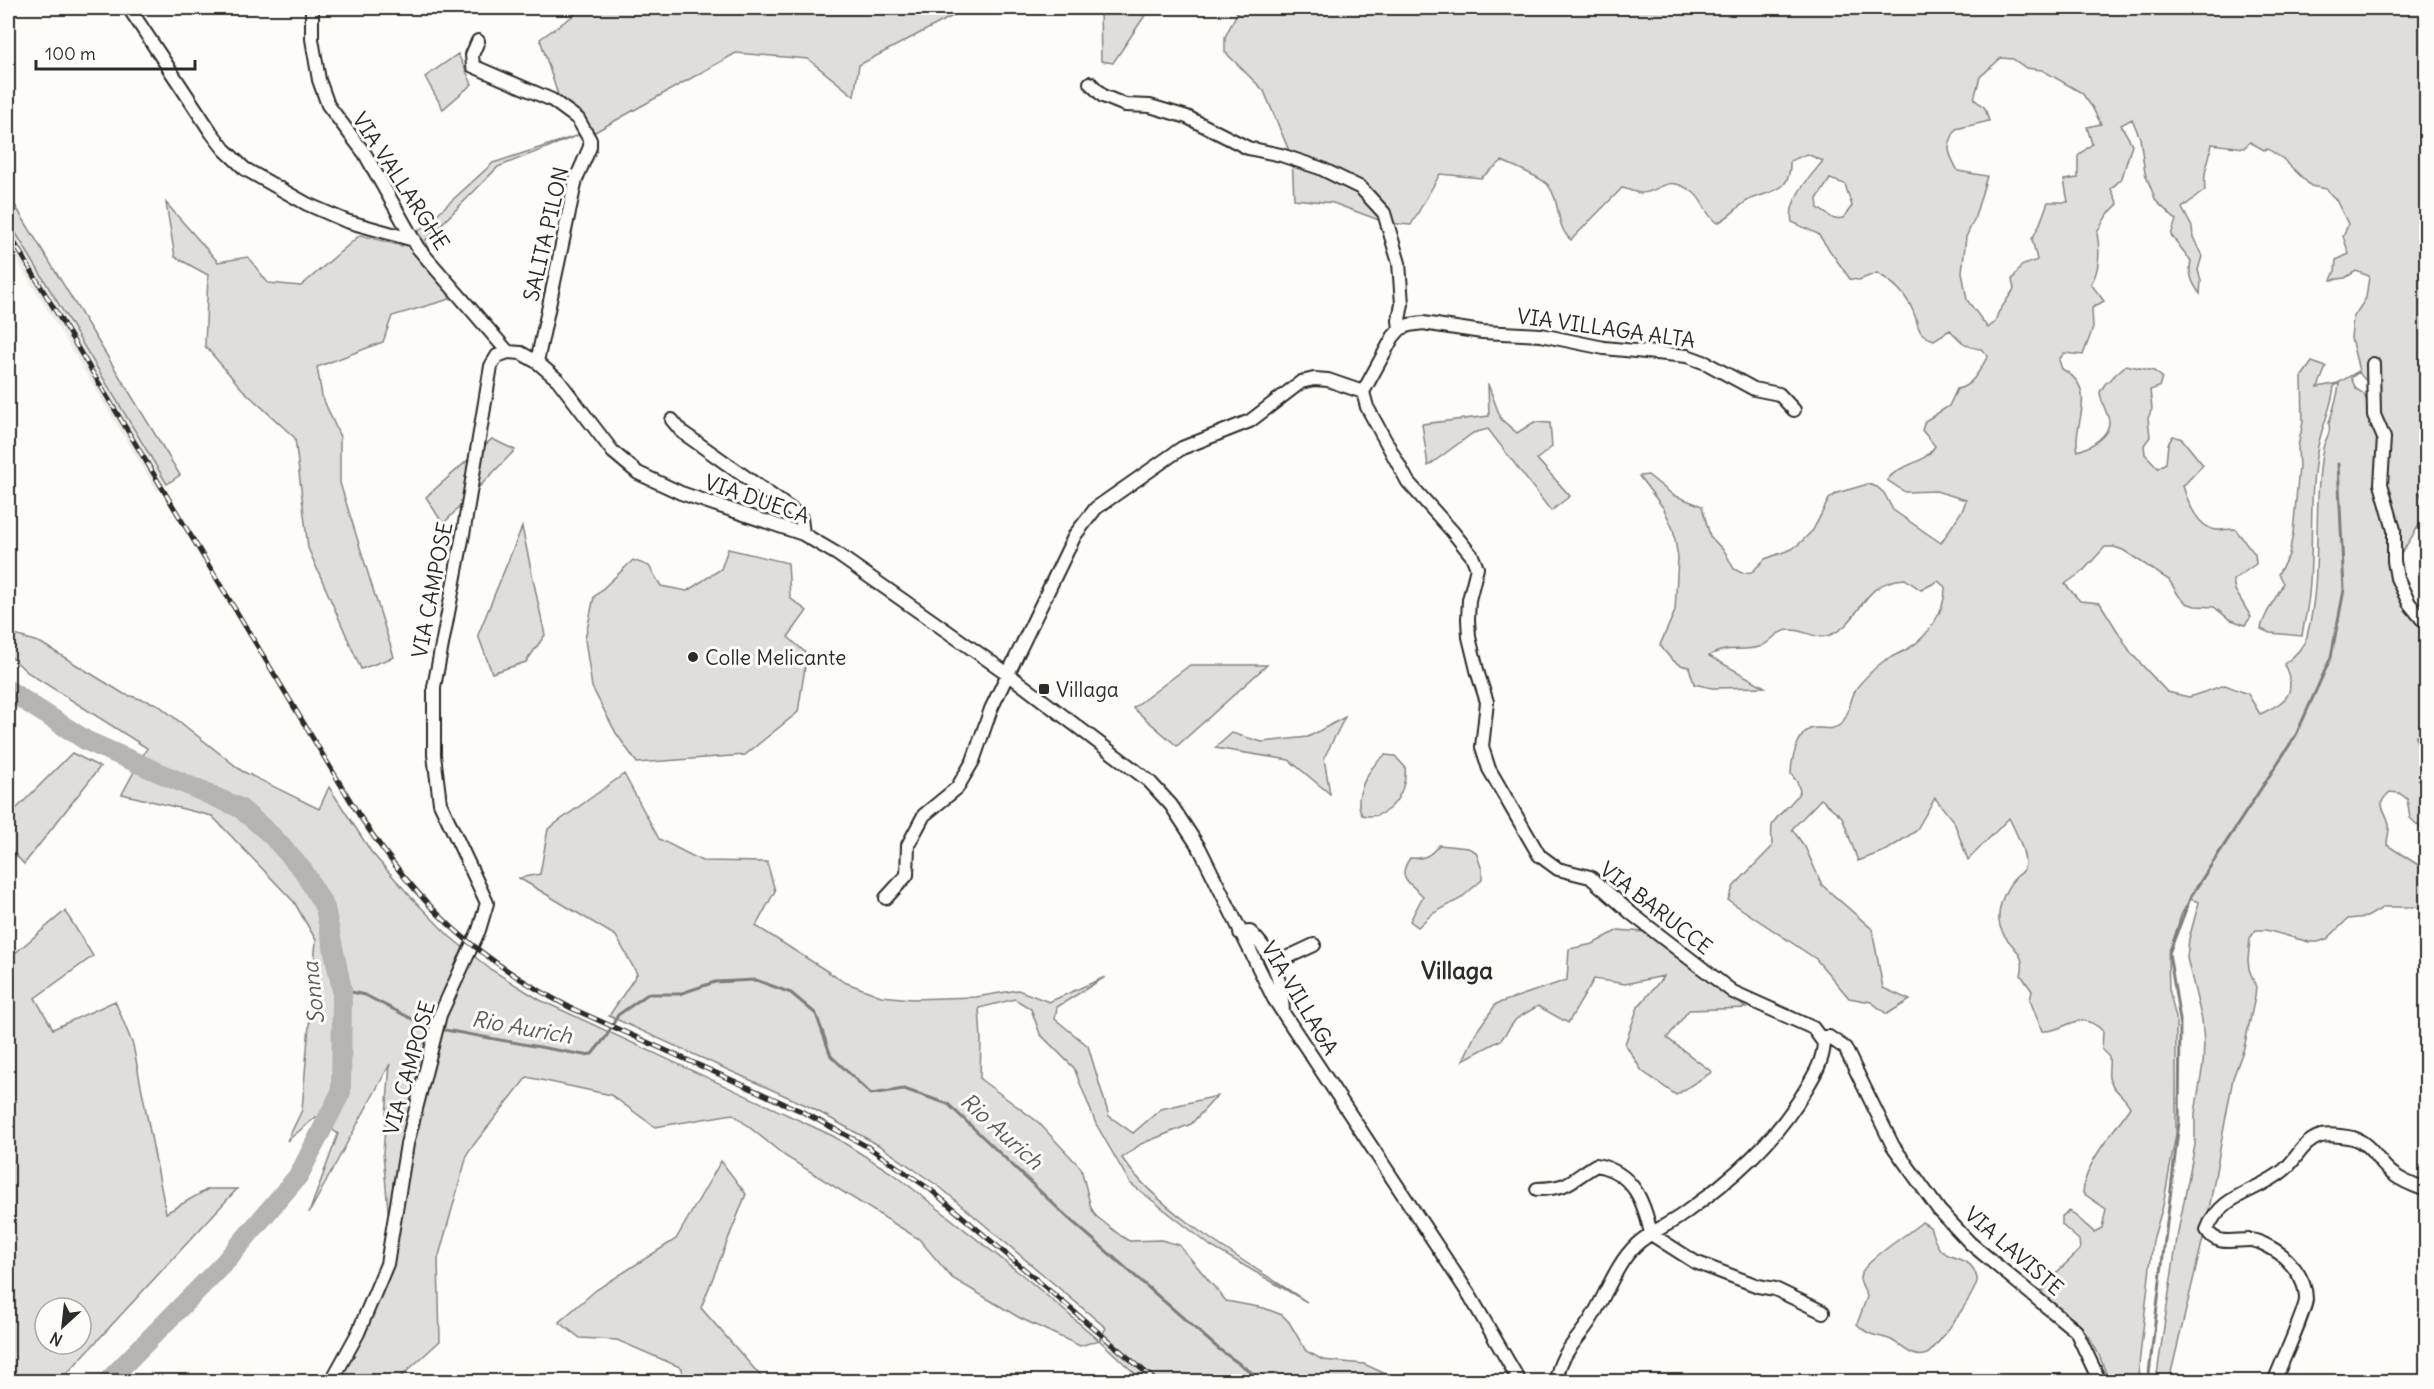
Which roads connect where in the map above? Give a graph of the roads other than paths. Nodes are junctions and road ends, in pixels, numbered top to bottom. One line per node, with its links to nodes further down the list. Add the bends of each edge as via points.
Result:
1 (129, 8): 5 (street, via 211,132 245,169 346,221)
2 (312, 8): 5 (street, VIA VALLARGHE, via 315,59 328,105 365,154)
3 (478, 41): 8 (street, SALITA PILON, via 472,55 473,66 552,100 578,119 590,140 576,179)
4 (1090, 83): 6 (street, via 1102,96 1125,105 1150,106 1187,117 1248,148 1320,168 1360,188 1384,213 1399,263)
5 (414, 240): 7 (street, VIA VALLARGHE)
6 (1400, 329): 10 (street); 11 (street, VIA VILLAGA ALTA, via 1423,323 1541,335 1604,348 1687,357 1754,388 1779,394)
7 (508, 352): 8 (street, VIA DUECA, via 521,353); 26 (street, VIA CAMPOSE, via 497,356 491,366 434,687 434,755 440,803 488,903 476,939 440,1015 407,1144 387,1264 358,1333)
8 (537, 362): 13 (street, VIA DUECA, via 558,380 613,452 638,473 681,493)
9 (2373, 364): 14 (street, via 2374,415 2384,438 2381,484 2394,530 2397,578 2409,603)
10 (1363, 392): 15 (street, via 1328,380 1301,382 1250,421 1182,448 1096,508 1075,535); 21 (street, VIA BARUCCE, via 1367,407 1408,482 1452,531 1477,568 1468,619 1475,665 1487,702 1482,747 1489,769 1539,855 1558,869 1590,878 1733,992 1792,1017)
11 (1794, 410)
12 (672, 420): 13 (street, via 682,432 792,510 801,518)
13 (803, 534): 15 (street, VIA DUECA)
14 (2427, 624)
15 (1008, 674): 16 (street, via 972,761 957,788 924,815 908,844 907,875); 17 (street, VIA VILLAGA, via 1149,781 1171,805 1200,849)
16 (886, 898)
17 (1240, 933): 19 (street, via 1250,932 1260,941); 20 (street, VIA VILLAGA)
18 (1314, 945): 19 (street)
19 (1274, 964): 20 (street, via 1282,990)
20 (1283, 1013): 27 (street, VIA VILLAGA, via 1470,1296)
21 (1821, 1037): 24 (street, via 1824,1053 1818,1069 1790,1116 1762,1149 1720,1188); 29 (street, VIA LAVISTE, via 1829,1037 1845,1048 1893,1146 1939,1210 1970,1243 2076,1331)
22 (1537, 1189): 24 (street, via 1558,1188 1596,1166 1609,1167 1640,1195)
23 (2427, 1190): 30 (street, via 2394,1175 2368,1145 2345,1137 2320,1136 2307,1143 2284,1170 2226,1203 2211,1218 2206,1230 2210,1236 2220,1241 2252,1240 2277,1251 2294,1265 2302,1283 2306,1300)
24 (1651, 1234): 25 (street, via 1695,1262 1774,1289); 28 (street, via 1627,1254 1590,1321 1569,1346)
25 (1823, 1312)
26 (331, 1382)
27 (1520, 1382)
28 (1556, 1382)
29 (2100, 1382)
30 (2274, 1382)

